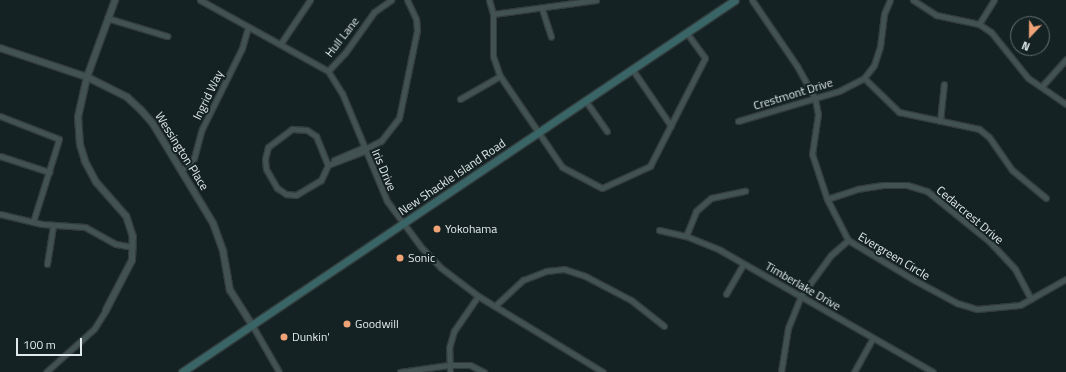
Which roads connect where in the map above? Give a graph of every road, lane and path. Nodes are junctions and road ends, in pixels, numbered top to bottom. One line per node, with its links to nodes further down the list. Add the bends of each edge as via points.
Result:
1 (115, 0): 15 (street)
2 (200, 0): 17 (street, Iris Drive)
3 (310, 0): 21 (street)
4 (391, 0): 25 (street, Hull Lane, via 374,12 345,53)
5 (407, 0): 41 (street, via 416,19 417,30 399,118 381,141)
6 (489, 0): 14 (street)
7 (596, 0): 13 (street)
8 (735, 0): 18 (main road, New Shackle Island Road)
9 (752, 0): 32 (street, Evergreen Circle, via 797,66)
10 (890, 0): 28 (street, via 884,14 880,47 874,64)
11 (913, 0): 16 (street, via 936,15)
12 (994, 0): 16 (street)
13 (542, 10): 14 (street); 20 (street)
14 (492, 14): 26 (street, via 493,56)
15 (107, 18): 19 (street); 27 (street)
16 (979, 24): 30 (street, via 995,36 1028,78)
17 (248, 27): 21 (street, Iris Drive); 44 (street, Ingrid Way, via 242,48 202,129 194,158)
18 (686, 32): 24 (main road, New Shackle Island Road); 38 (street, via 705,58)
19 (167, 36)
20 (551, 38)
21 (281, 43): 25 (street, Iris Drive)
22 (0, 48): 27 (street, Wessington Place)
23 (1066, 59): 30 (street)
24 (632, 69): 33 (main road, New Shackle Island Road); 38 (street)
25 (328, 71): 41 (street, Iris Drive, via 342,93)
26 (500, 76): 31 (street); 40 (street)
27 (87, 77): 44 (street, Wessington Place, via 127,97 141,110); 56 (street, via 78,117 80,145 96,182 126,216)
28 (864, 78): 32 (street, Crestmont Drive); 37 (street, via 899,112)
29 (944, 84): 37 (street)
30 (1042, 86): 34 (street)
31 (460, 99)
32 (815, 99): 36 (street, Crestmont Drive); 48 (street, Evergreen Circle, via 818,114 812,154)
33 (585, 100): 39 (street); 40 (main road, New Shackle Island Road)
34 (1066, 104)
35 (0, 116): 45 (street, via 57,136 58,142)
36 (738, 121)
37 (940, 121): 47 (street, via 979,129 989,137 1012,170)
38 (671, 126): 40 (street, via 650,166 602,188 562,167)
39 (607, 130)
40 (538, 132): 52 (main road, New Shackle Island Road)
41 (365, 149): 43 (street); 52 (street, Iris Drive, via 387,201)
42 (0, 156): 45 (street)
43 (328, 164): 43 (street, via 317,184 303,193 291,195 277,188 266,169 265,159 268,148 275,140 292,129 299,129 316,136)
44 (182, 170): 66 (street, Wessington Place, via 213,224 223,251 230,290)
45 (49, 172): 50 (street)
46 (745, 191): 54 (street, via 711,198 696,211)
47 (1046, 198)
48 (827, 199): 55 (street, Evergreen Circle); 63 (street, Cedarcrest Drive, via 857,189 883,185 907,185 927,191 989,241 1015,269)
49 (0, 214): 50 (street)
50 (33, 222): 51 (street)
51 (53, 225): 56 (street, via 85,227 116,244); 57 (street)
52 (402, 225): 61 (street, Iris Drive, via 440,267); 66 (main road, New Shackle Island Road)
53 (659, 230): 54 (street, Timberlake Drive)
54 (686, 236): 58 (street, Timberlake Drive)
55 (848, 240): 62 (street, via 832,254); 63 (street, Evergreen Circle, via 873,257 957,303 977,309 994,309 1020,305)
56 (133, 247): 65 (street, via 132,260)
57 (47, 264)
58 (743, 264): 60 (street); 62 (street, Timberlake Drive)
59 (1066, 279): 63 (street, Evergreen Circle)
60 (726, 294)
61 (478, 296): 64 (street, Iris Drive); 69 (street, via 454,331 449,348)
62 (801, 296): 68 (street, Timberlake Drive); 77 (street, via 788,328)
63 (1031, 299)
64 (496, 305): 67 (street, via 523,280 546,271 564,269 585,276 631,300); 76 (street, Iris Drive)
65 (106, 310): 70 (street, via 94,329)
66 (252, 325): 71 (main road, New Shackle Island Road); 72 (street)
67 (664, 326)
68 (873, 338): 78 (street); 79 (street, Timberlake Drive)
69 (449, 365): 73 (street); 74 (street); 75 (street, via 470,365)
70 (46, 372)
71 (182, 372)
72 (279, 372)
73 (400, 372)
74 (450, 372)
75 (484, 372)
76 (604, 372)
77 (781, 372)
78 (854, 372)
79 (933, 372)

